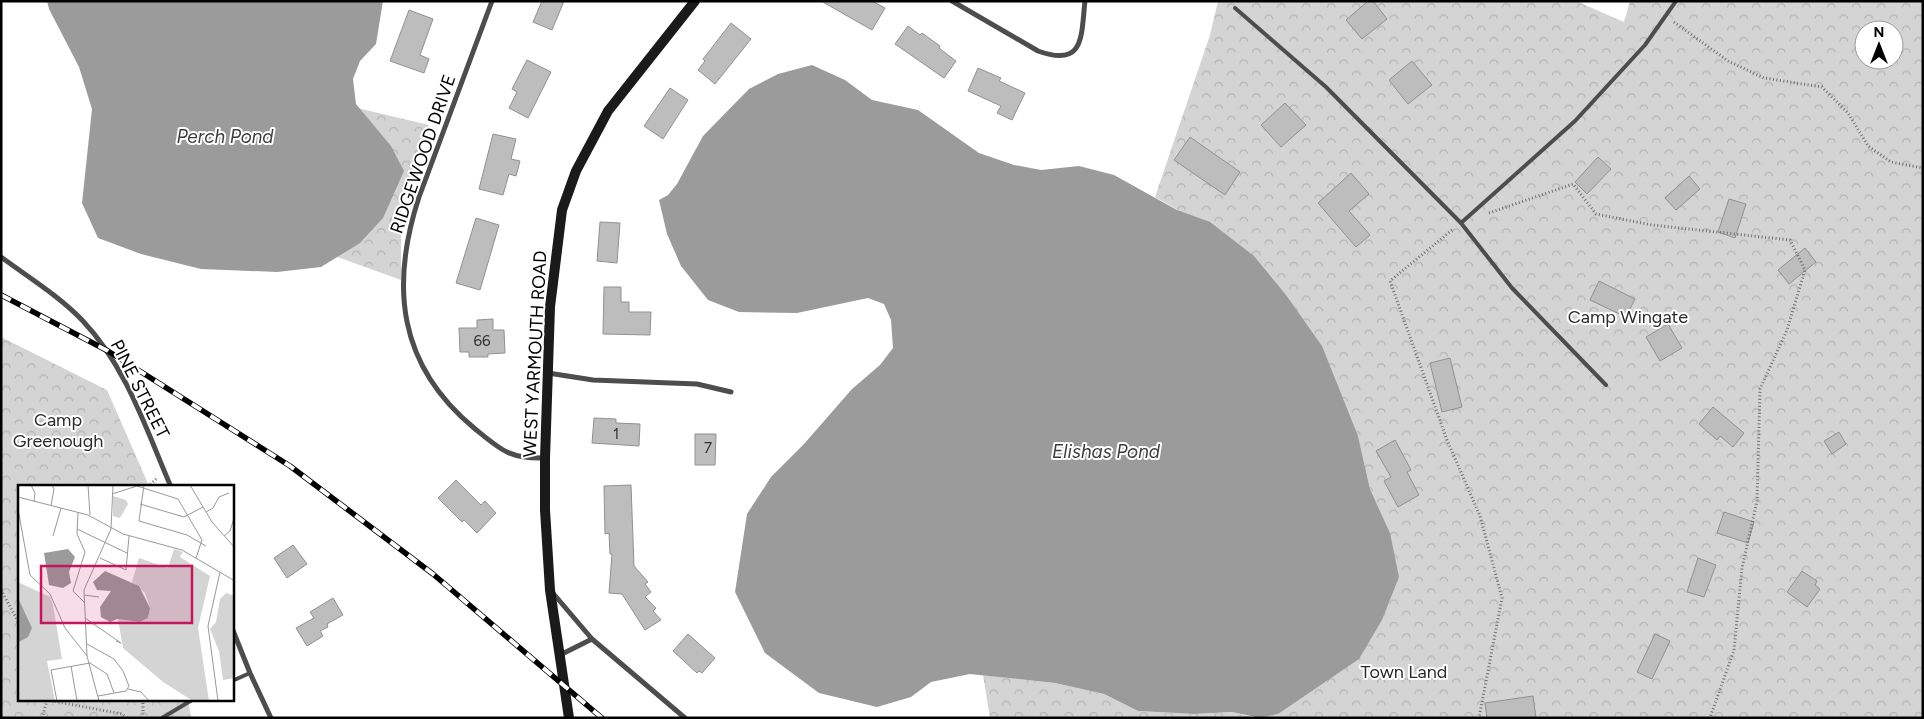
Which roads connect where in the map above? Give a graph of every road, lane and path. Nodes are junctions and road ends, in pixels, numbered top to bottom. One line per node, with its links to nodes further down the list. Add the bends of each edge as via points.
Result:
1 (492, 1): 15 (street, RIDGEWOOD DRIVE, via 410,226 404,266 404,312 424,368 439,393 456,412 511,455)
2 (695, 1): 12 (main road, WEST YARMOUTH ROAD, via 608,110 576,171 562,210 556,253)
3 (952, 1): 4 (street, via 1052,56 1066,56 1078,48)
4 (1084, 1)
5 (1676, 1): 7 (lane)
6 (1235, 8): 10 (lane, via 1326,87)
7 (1666, 15): 8 (path, via 1728,62 1764,78 1822,87 1848,113 1868,146 1891,162); 10 (lane, via 1645,45 1576,121)
8 (1923, 168)
9 (1487, 214): 37 (path, via 1573,184 1596,214 1652,225 1790,240 1805,270 1786,330 1760,389 1757,501 1742,568 1734,650)
10 (1461, 222): 13 (lane, via 1512,288); 36 (path, via 1390,281 1447,440 1480,516 1502,598)
11 (1, 257): 16 (street, PINE STREET, via 81,318 108,351 138,408)
12 (548, 373): 14 (street, via 593,380 697,384); 15 (main road, WEST YARMOUTH ROAD)
13 (1606, 385)
14 (731, 392)
15 (545, 458): 18 (main road, WEST YARMOUTH ROAD)
16 (171, 485)
17 (1, 590): 19 (path)
18 (550, 590): 21 (street); 22 (main road, WEST YARMOUTH ROAD)
19 (18, 621)
20 (234, 633): 23 (street)
21 (592, 639): 22 (street); 35 (street)
22 (560, 655): 34 (main road, WEST YARMOUTH ROAD)
23 (250, 672): 24 (lane); 33 (street)
24 (234, 680)
25 (47, 702): 29 (path)
26 (59, 702): 30 (path, via 122,714)
27 (143, 702): 31 (path)
28 (189, 702): 32 (lane)
29 (42, 718)
30 (128, 718)
31 (143, 718)
32 (162, 718)
33 (271, 718)
34 (569, 718)
35 (685, 718)
36 (1479, 718)
37 (1710, 718)

